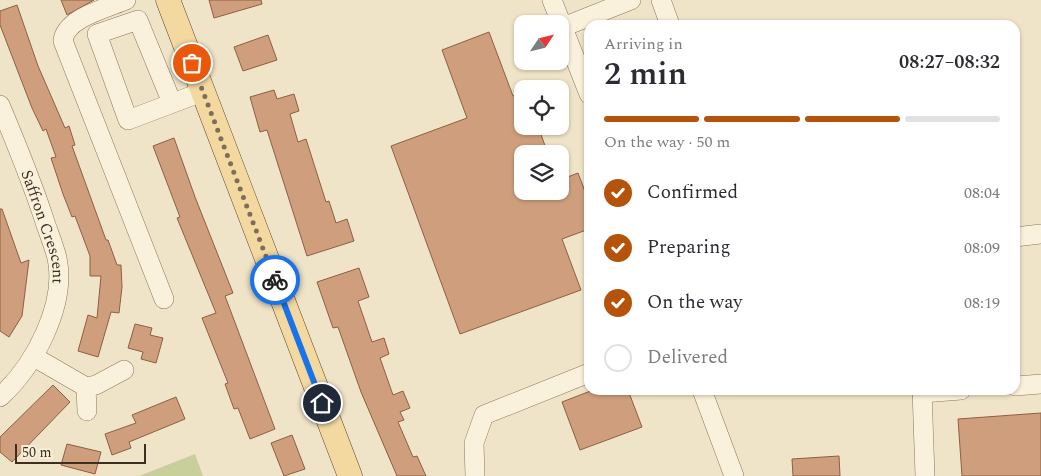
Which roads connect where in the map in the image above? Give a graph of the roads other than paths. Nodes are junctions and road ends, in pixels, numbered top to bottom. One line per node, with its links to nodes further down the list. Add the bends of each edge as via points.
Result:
1 (126, 0): 16 (street, via 72,23 65,31 63,41)
2 (168, 0): 11 (main road)
3 (552, 0): 6 (street)
4 (631, 0): 8 (street)
5 (661, 0): 7 (street)
6 (558, 15)
7 (668, 20)
8 (569, 24)
9 (569, 44): 10 (street)
10 (584, 82)
11 (202, 92): 12 (street); 27 (main road)
12 (172, 102): 12 (street, via 138,20 97,34 128,120)
13 (0, 105): 17 (street, Saffron Crescent, via 33,185 57,259 58,290)
14 (1041, 234): 15 (street)
15 (1020, 236)
16 (164, 299)
17 (34, 356): 22 (street); 25 (street, Saffron Crescent)
18 (124, 370): 22 (street)
19 (584, 375): 28 (street, via 484,415 474,443)
20 (1041, 384): 21 (street)
21 (1020, 386)
22 (86, 387): 26 (street)
23 (704, 395): 29 (street)
24 (922, 395): 30 (street)
25 (0, 397)
26 (87, 411)
27 (350, 476)
28 (475, 476)
29 (734, 476)
30 (926, 476)

